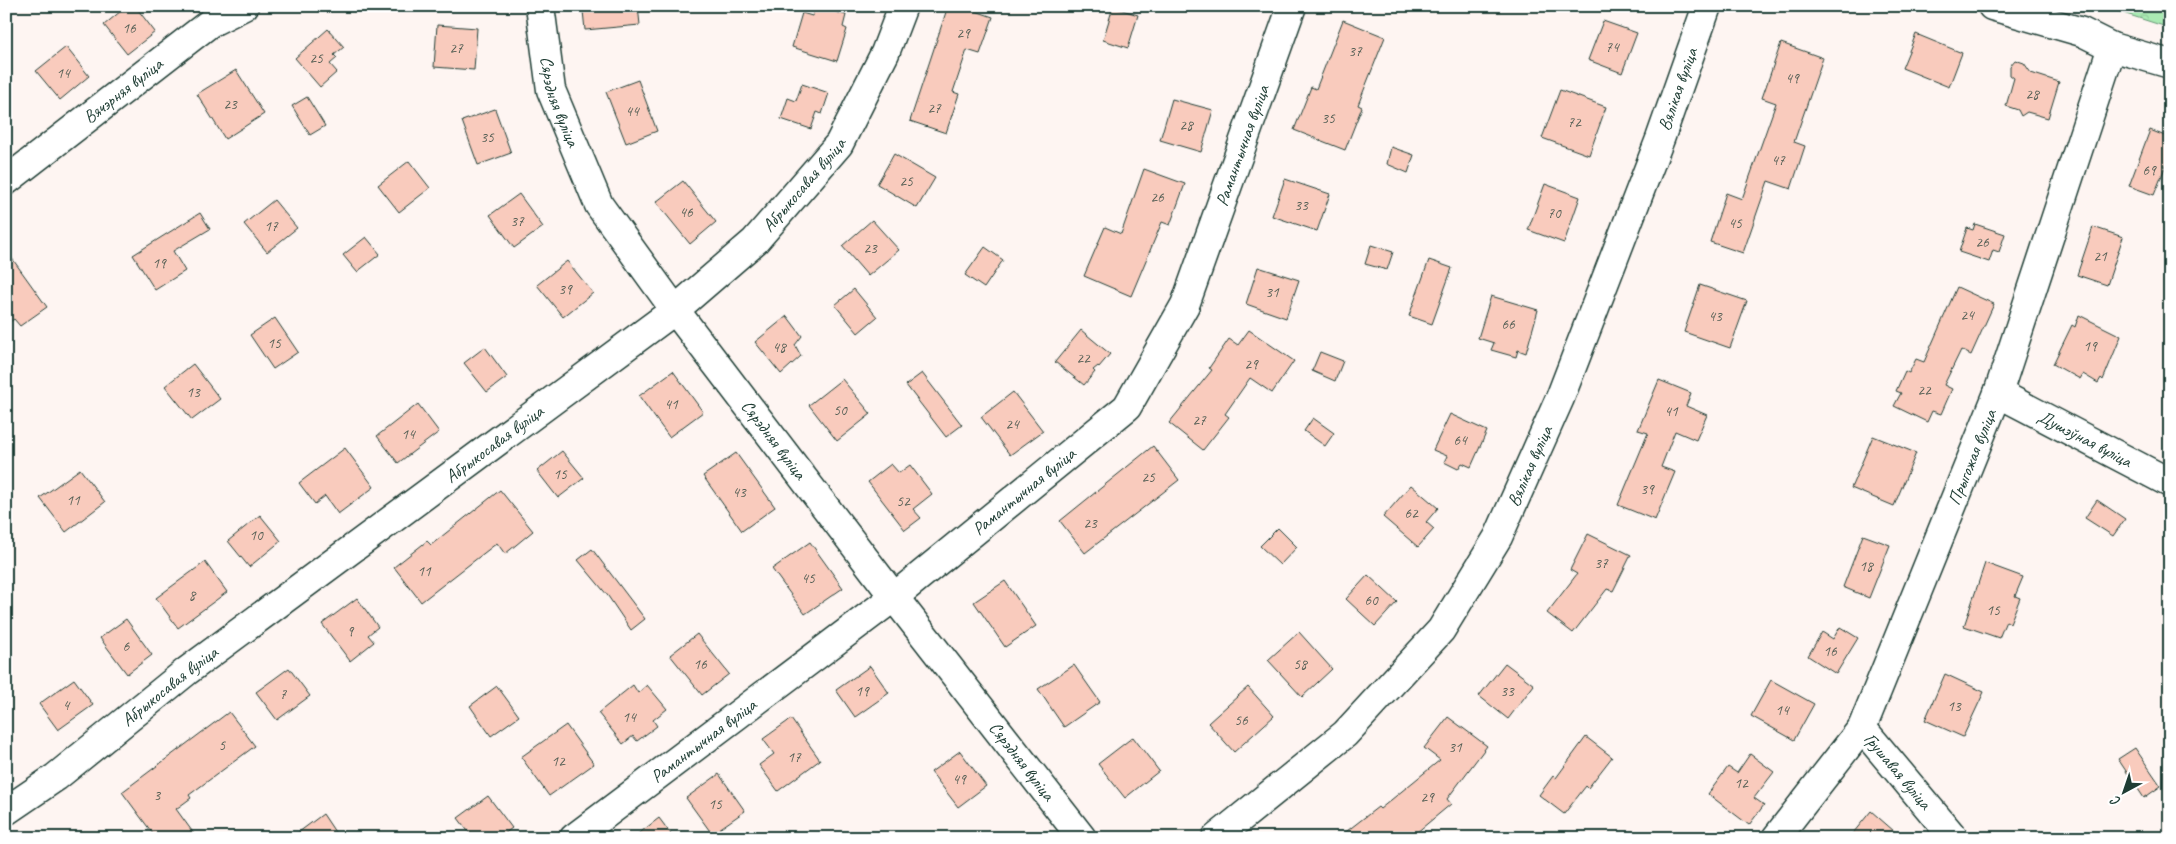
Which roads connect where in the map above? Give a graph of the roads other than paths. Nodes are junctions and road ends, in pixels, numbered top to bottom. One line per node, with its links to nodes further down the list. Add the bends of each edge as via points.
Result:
1 (244, 6): 9 (street, Вячэрняя вуліца, via 210,24)
2 (540, 6): 10 (street, Сярэдняя вуліца, via 551,90 599,205)
3 (903, 6): 10 (street, Абрыкосавая вуліца, via 886,53 839,144 755,241)
4 (1292, 6): 13 (street, Рамантычная вуліца, via 1186,305 1127,407)
5 (1707, 6): 18 (street, Вялікая вуліца, via 1660,139 1560,398 1498,536 1441,630 1345,734)
6 (1992, 6): 7 (street, via 2082,32)
7 (2112, 47): 8 (street); 11 (street, Прыгожая вуліца)
8 (2170, 64)
9 (6, 181)
10 (675, 310): 13 (street, Сярэдняя вуліца); 15 (street, Абрыкосавая вуліца, via 203,659 56,777)
11 (1998, 394): 12 (street, Душэўная вуліца); 14 (street, Прыгожая вуліца)
12 (2170, 483)
13 (894, 597): 16 (street, Рамантычная вуліца); 17 (street, Сярэдняя вуліца)
14 (1862, 728): 19 (street, Прыгожая вуліца); 20 (street, Грушавая вуліца)
15 (6, 811)
16 (574, 838)
17 (1082, 838)
18 (1216, 838)
19 (1776, 838)
20 (1954, 838)

